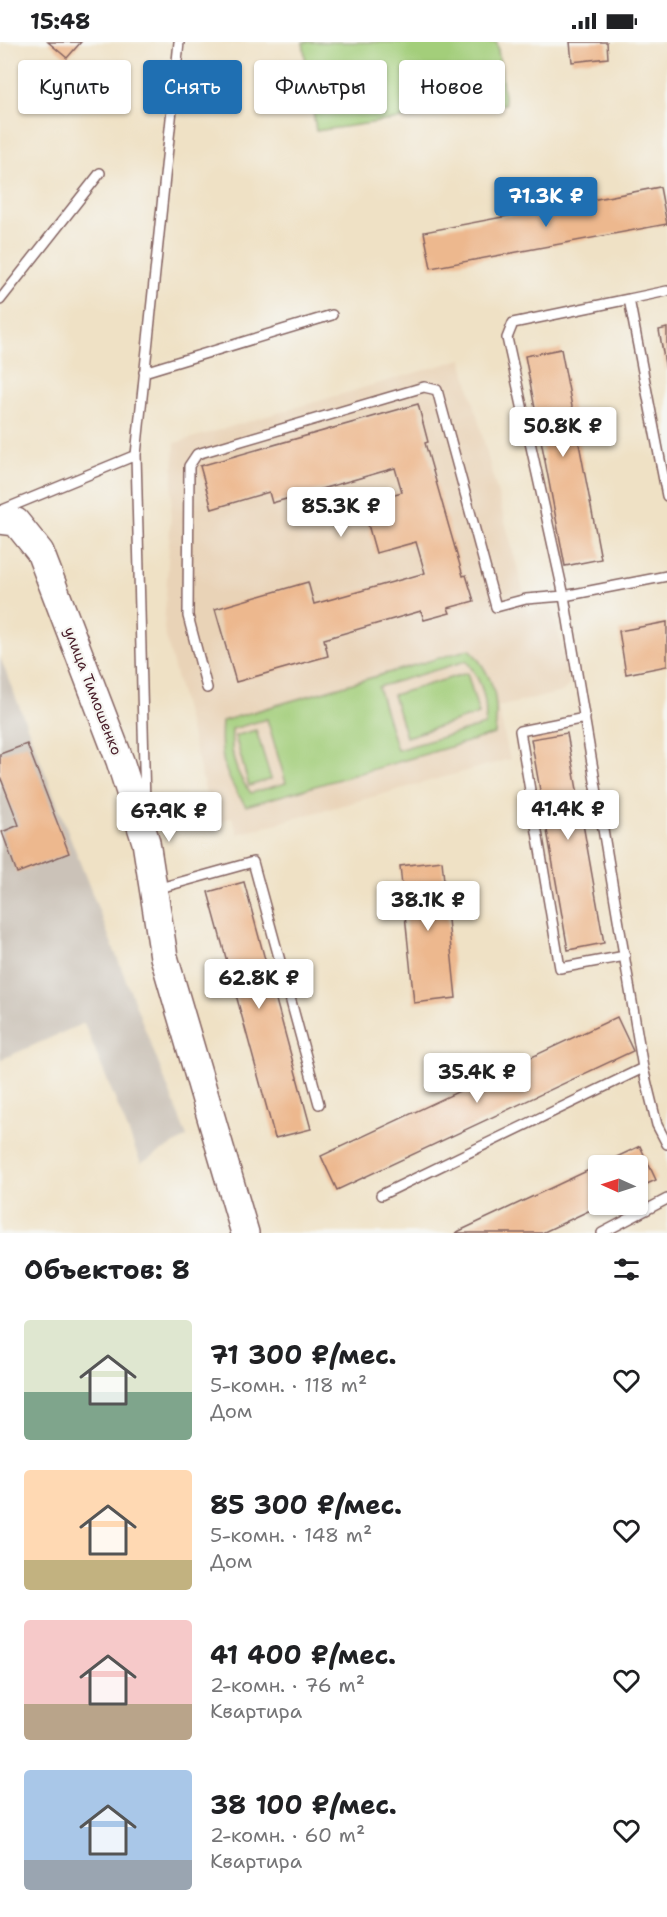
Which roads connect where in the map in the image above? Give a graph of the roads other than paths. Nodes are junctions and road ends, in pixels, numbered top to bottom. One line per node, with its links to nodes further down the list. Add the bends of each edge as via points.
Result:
1 (179, 42): 7 (lane)
2 (100, 173): 5 (lane)
3 (667, 291): 4 (lane)
4 (629, 299): 9 (lane); 13 (lane, via 513,323 507,338)
5 (0, 300)
6 (332, 315): 7 (lane)
7 (144, 372): 8 (lane)
8 (136, 455): 10 (lane); 16 (lane)
9 (667, 496)
10 (0, 511)
11 (0, 520): 16 (street, улица Тимошенко, via 16,522 40,552 120,761)
12 (667, 576): 13 (lane)
13 (564, 596): 14 (lane, via 526,599 496,607 437,390 424,387 197,454 189,466 188,616); 15 (lane)
14 (207, 688)
15 (585, 718): 18 (lane); 18 (lane, via 520,731 560,968)
16 (146, 842): 17 (street, улица Тимошенко)
17 (153, 890): 20 (lane, via 253,862); 26 (street, улица Тимошенко, via 164,957)
18 (625, 956): 19 (lane)
19 (643, 1068): 22 (lane); 24 (lane)
20 (320, 1104)
21 (667, 1120): 22 (lane)
22 (657, 1125): 23 (lane)
23 (667, 1144)
24 (381, 1195)
25 (667, 1199): 27 (lane)
26 (245, 1233)
27 (602, 1233)

